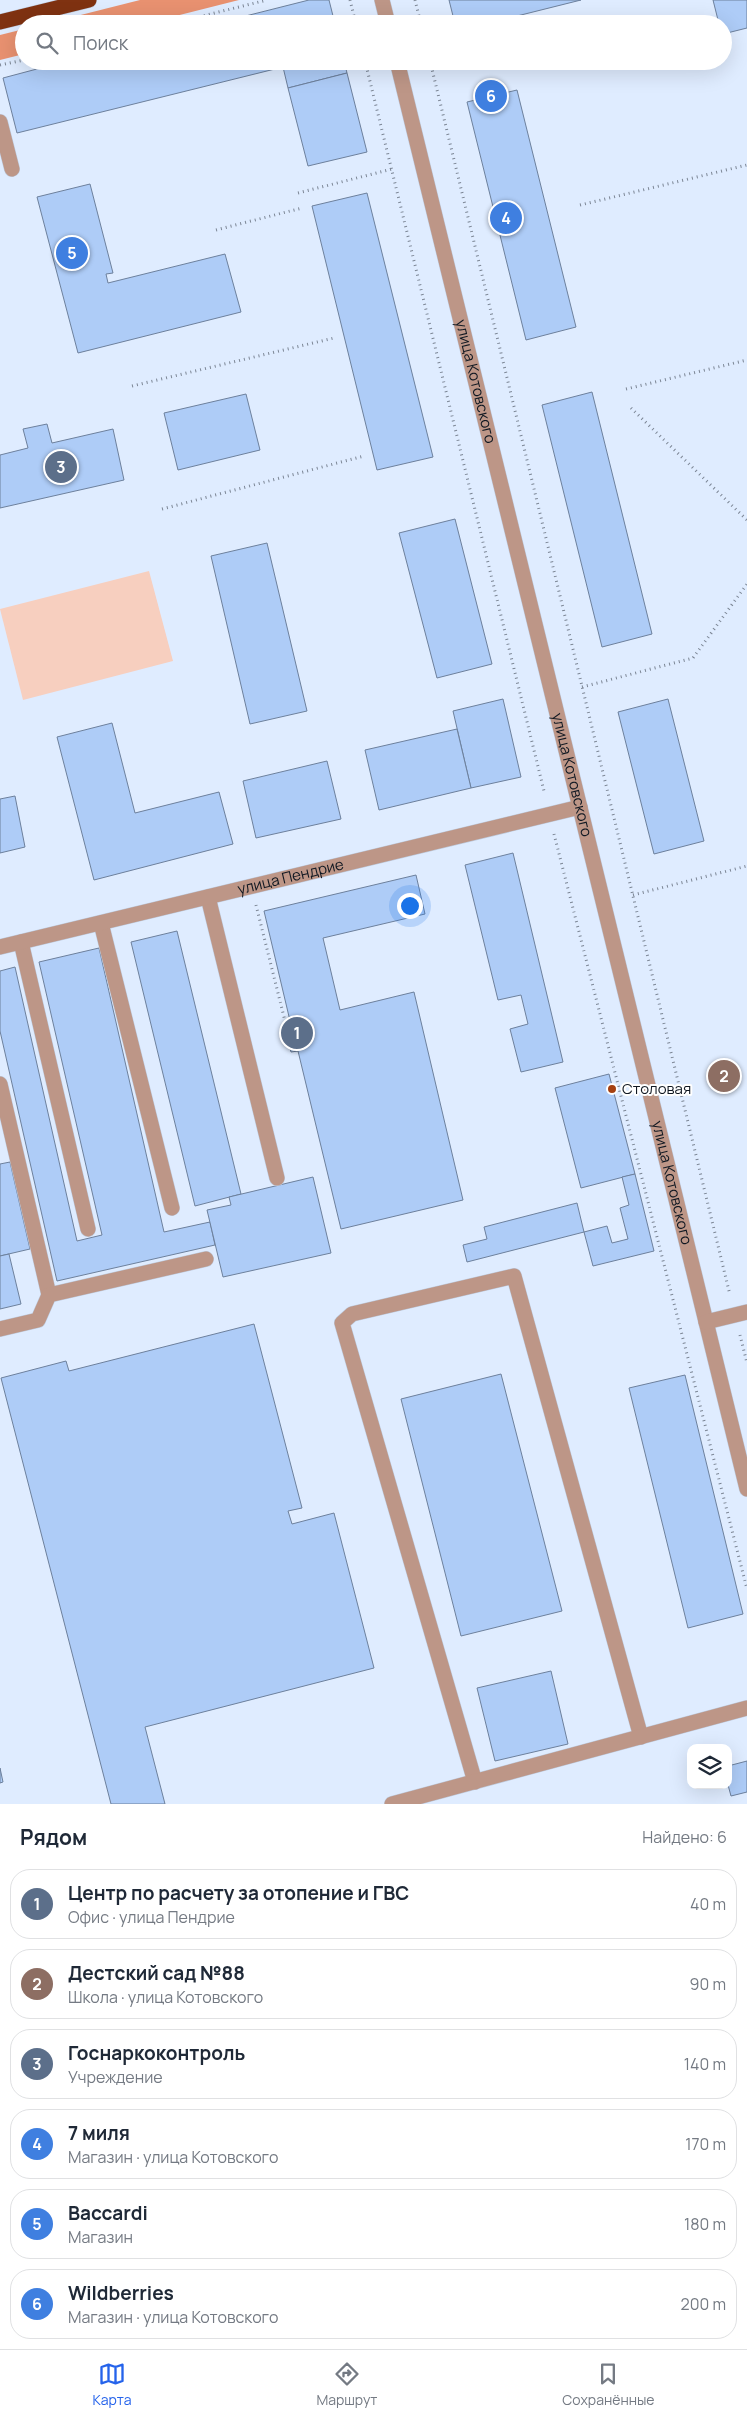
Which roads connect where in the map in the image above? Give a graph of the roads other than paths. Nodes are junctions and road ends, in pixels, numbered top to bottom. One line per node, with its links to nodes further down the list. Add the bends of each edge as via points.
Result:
1 (89, 0): 3 (highway)
2 (382, 0): 4 (street)
3 (28, 15)
4 (386, 15)
5 (15, 18): 6 (highway)
6 (0, 22)
7 (399, 70): 10 (street, улица Котовского)
8 (0, 122): 9 (street)
9 (12, 169)
10 (580, 806): 11 (street, улица Пендрие); 22 (street, улица Котовского)
11 (208, 897): 12 (street, улица Пендрие); 16 (street)
12 (101, 923): 13 (street, улица Пендрие); 17 (street)
13 (21, 942): 14 (street, улица Пендрие); 18 (street)
14 (0, 947)
15 (0, 1084): 20 (street)
16 (277, 1178)
17 (172, 1208)
18 (88, 1229)
19 (206, 1259): 20 (street)
20 (49, 1295): 23 (street, via 38,1320)
21 (741, 1313): 22 (street)
22 (706, 1322): 24 (street, улица Котовского)
23 (0, 1329)
24 (747, 1489)
25 (747, 1708): 26 (street)
26 (641, 1737): 27 (street); 27 (street, via 514,1276 352,1314 342,1323)
27 (475, 1782): 28 (street)
28 (392, 1804)

